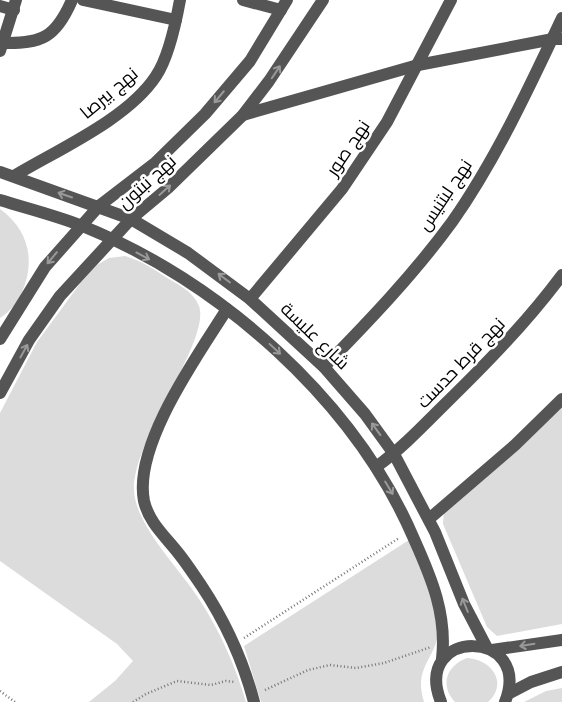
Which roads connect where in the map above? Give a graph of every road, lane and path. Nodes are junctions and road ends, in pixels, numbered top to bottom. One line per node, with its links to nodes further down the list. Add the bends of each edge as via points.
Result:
1 (72, 0): 13 (street, via 50,35)
2 (83, 0): 11 (street)
3 (180, 0): 11 (street, نهج بيرصا)
4 (243, 0): 8 (street)
5 (323, 0): 15 (street, نهج نبتون, one-way to 5, via 270,81)
6 (450, 0): 14 (street, نهج صور)
7 (15, 5): 9 (street); 13 (street)
8 (284, 5): 19 (street, نهج نبتون, one-way to 19, via 250,61 204,114 155,163)
9 (0, 6)
10 (562, 18): 12 (street, نهج لبتنيس)
11 (176, 20): 17 (street, نهج بيرصا, via 157,76 139,95 99,127)
12 (557, 39): 14 (street); 27 (street, نهج لبتنيس, via 452,221 417,265)
13 (1, 47)
14 (418, 65): 15 (street); 24 (street, نهج صور, via 387,122 342,189)
15 (243, 115): 20 (street, نهج نبتون, one-way to 15)
16 (0, 172): 17 (street, شارع عليسة)
17 (14, 176): 19 (street, شارع عليسة, one-way to 17)
18 (0, 200): 21 (street, شارع عليسة)
19 (99, 206): 20 (street, شارع عليسة); 21 (street, نهج نبتون)
20 (131, 219): 22 (street, نهج نبتون); 24 (street, شارع عليسة, one-way to 20, via 188,254)
21 (80, 225): 22 (street, شارع عليسة); 26 (street, نهج نبتون, one-way to 26, via 45,266)
22 (111, 240): 25 (street, شارع عليسة, one-way to 25, via 171,272); 28 (street, نهج نبتون, one-way to 22, via 60,296)
23 (560, 285): 30 (street, نهج قرط حدست)
24 (250, 299): 27 (street, شارع عليسة)
25 (227, 309): 31 (street, شارع عليسة, one-way to 31, via 300,373); 36 (street, via 184,376 150,447 144,473 144,500 154,525 202,587)
26 (0, 339)
27 (324, 367): 30 (street, شارع عليسة, one-way to 27)
28 (0, 393)
29 (562, 398): 32 (street, via 516,445)
30 (394, 454): 31 (street, نهج قرط حدست); 32 (street, شارع عليسة)
31 (376, 467): 33 (street, شارع عليسة, one-way to 33)
32 (429, 519): 37 (street, شارع عليسة, one-way to 32, via 464,604)
33 (410, 530): 35 (street, شارع عليسة, via 441,611); 36 (path)
34 (562, 640): 37 (street, one-way to 37)
35 (444, 643): 38 (street, شارع عليسة); 40 (path, via 384,663 356,668 330,665 308,670 264,690)
36 (234, 644): 40 (street)
37 (490, 649): 38 (street, via 472,645 456,648); 42 (street, شارع عليسة, via 503,661 510,675)
38 (442, 659): 46 (street, شارع عليسة, via 436,672 435,688)
39 (562, 672): 42 (street, via 531,682)
40 (249, 684): 44 (path, via 226,681 211,685 178,681); 45 (street)
41 (0, 691): 43 (path)
42 (506, 700)
43 (15, 702)
44 (133, 702)
45 (254, 702)
46 (441, 702)

